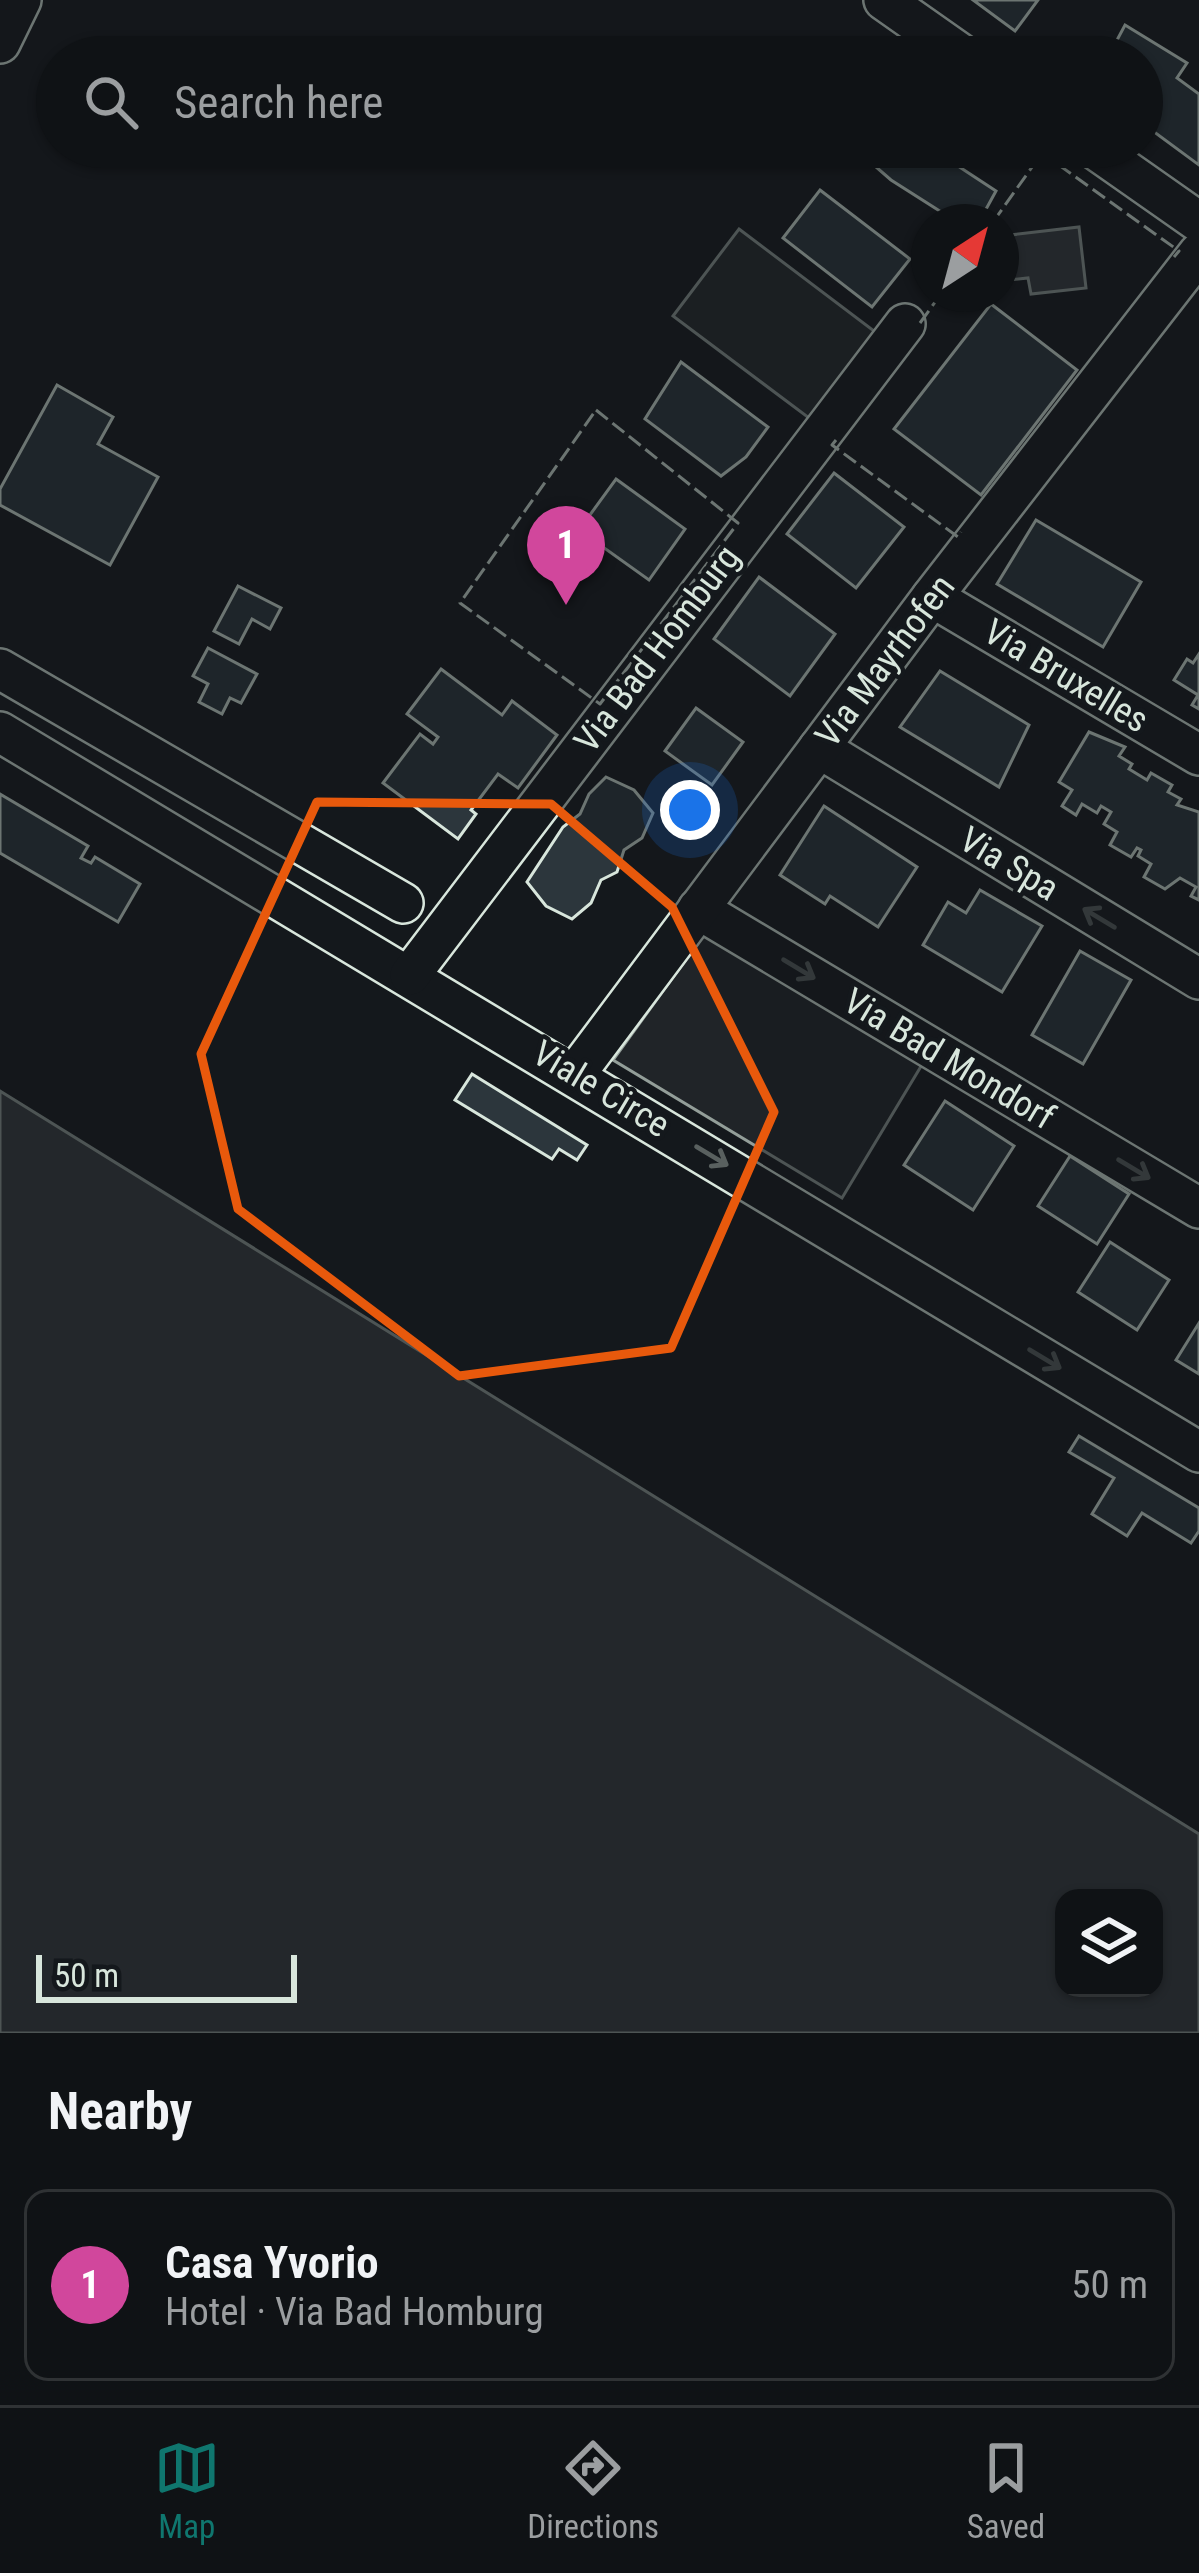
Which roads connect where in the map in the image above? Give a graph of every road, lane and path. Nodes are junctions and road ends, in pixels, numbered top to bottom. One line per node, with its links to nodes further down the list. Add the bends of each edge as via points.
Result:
1 (21, 0): 4 (street)
2 (884, 0): 3 (street)
3 (935, 36)
4 (0, 43)
5 (1122, 168): 6 (street)
6 (1199, 222)
7 (1199, 253): 9 (street, Via Mayrhofen)
8 (905, 324): 18 (street, Via Bad Homburg)
9 (932, 597): 12 (street, Via Mayrhofen); 13 (street, Via Bruxelles)
10 (0, 669): 14 (street)
11 (0, 732): 16 (street, Viale Circe)
12 (819, 748): 17 (street, Via Mayrhofen); 19 (street, Via Spa, one-way to 12)
13 (1199, 755)
14 (320, 854): 15 (street); 16 (street)
15 (403, 903)
16 (294, 906): 18 (street, Viale Circe)
17 (698, 909): 20 (street, Via Mayrhofen); 21 (street, Via Bad Mondorf, one-way to 21)
18 (410, 974): 20 (street, Viale Circe)
19 (1199, 979)
20 (576, 1073): 22 (street, Viale Circe, one-way to 22)
21 (1199, 1208)
22 (1199, 1452)

